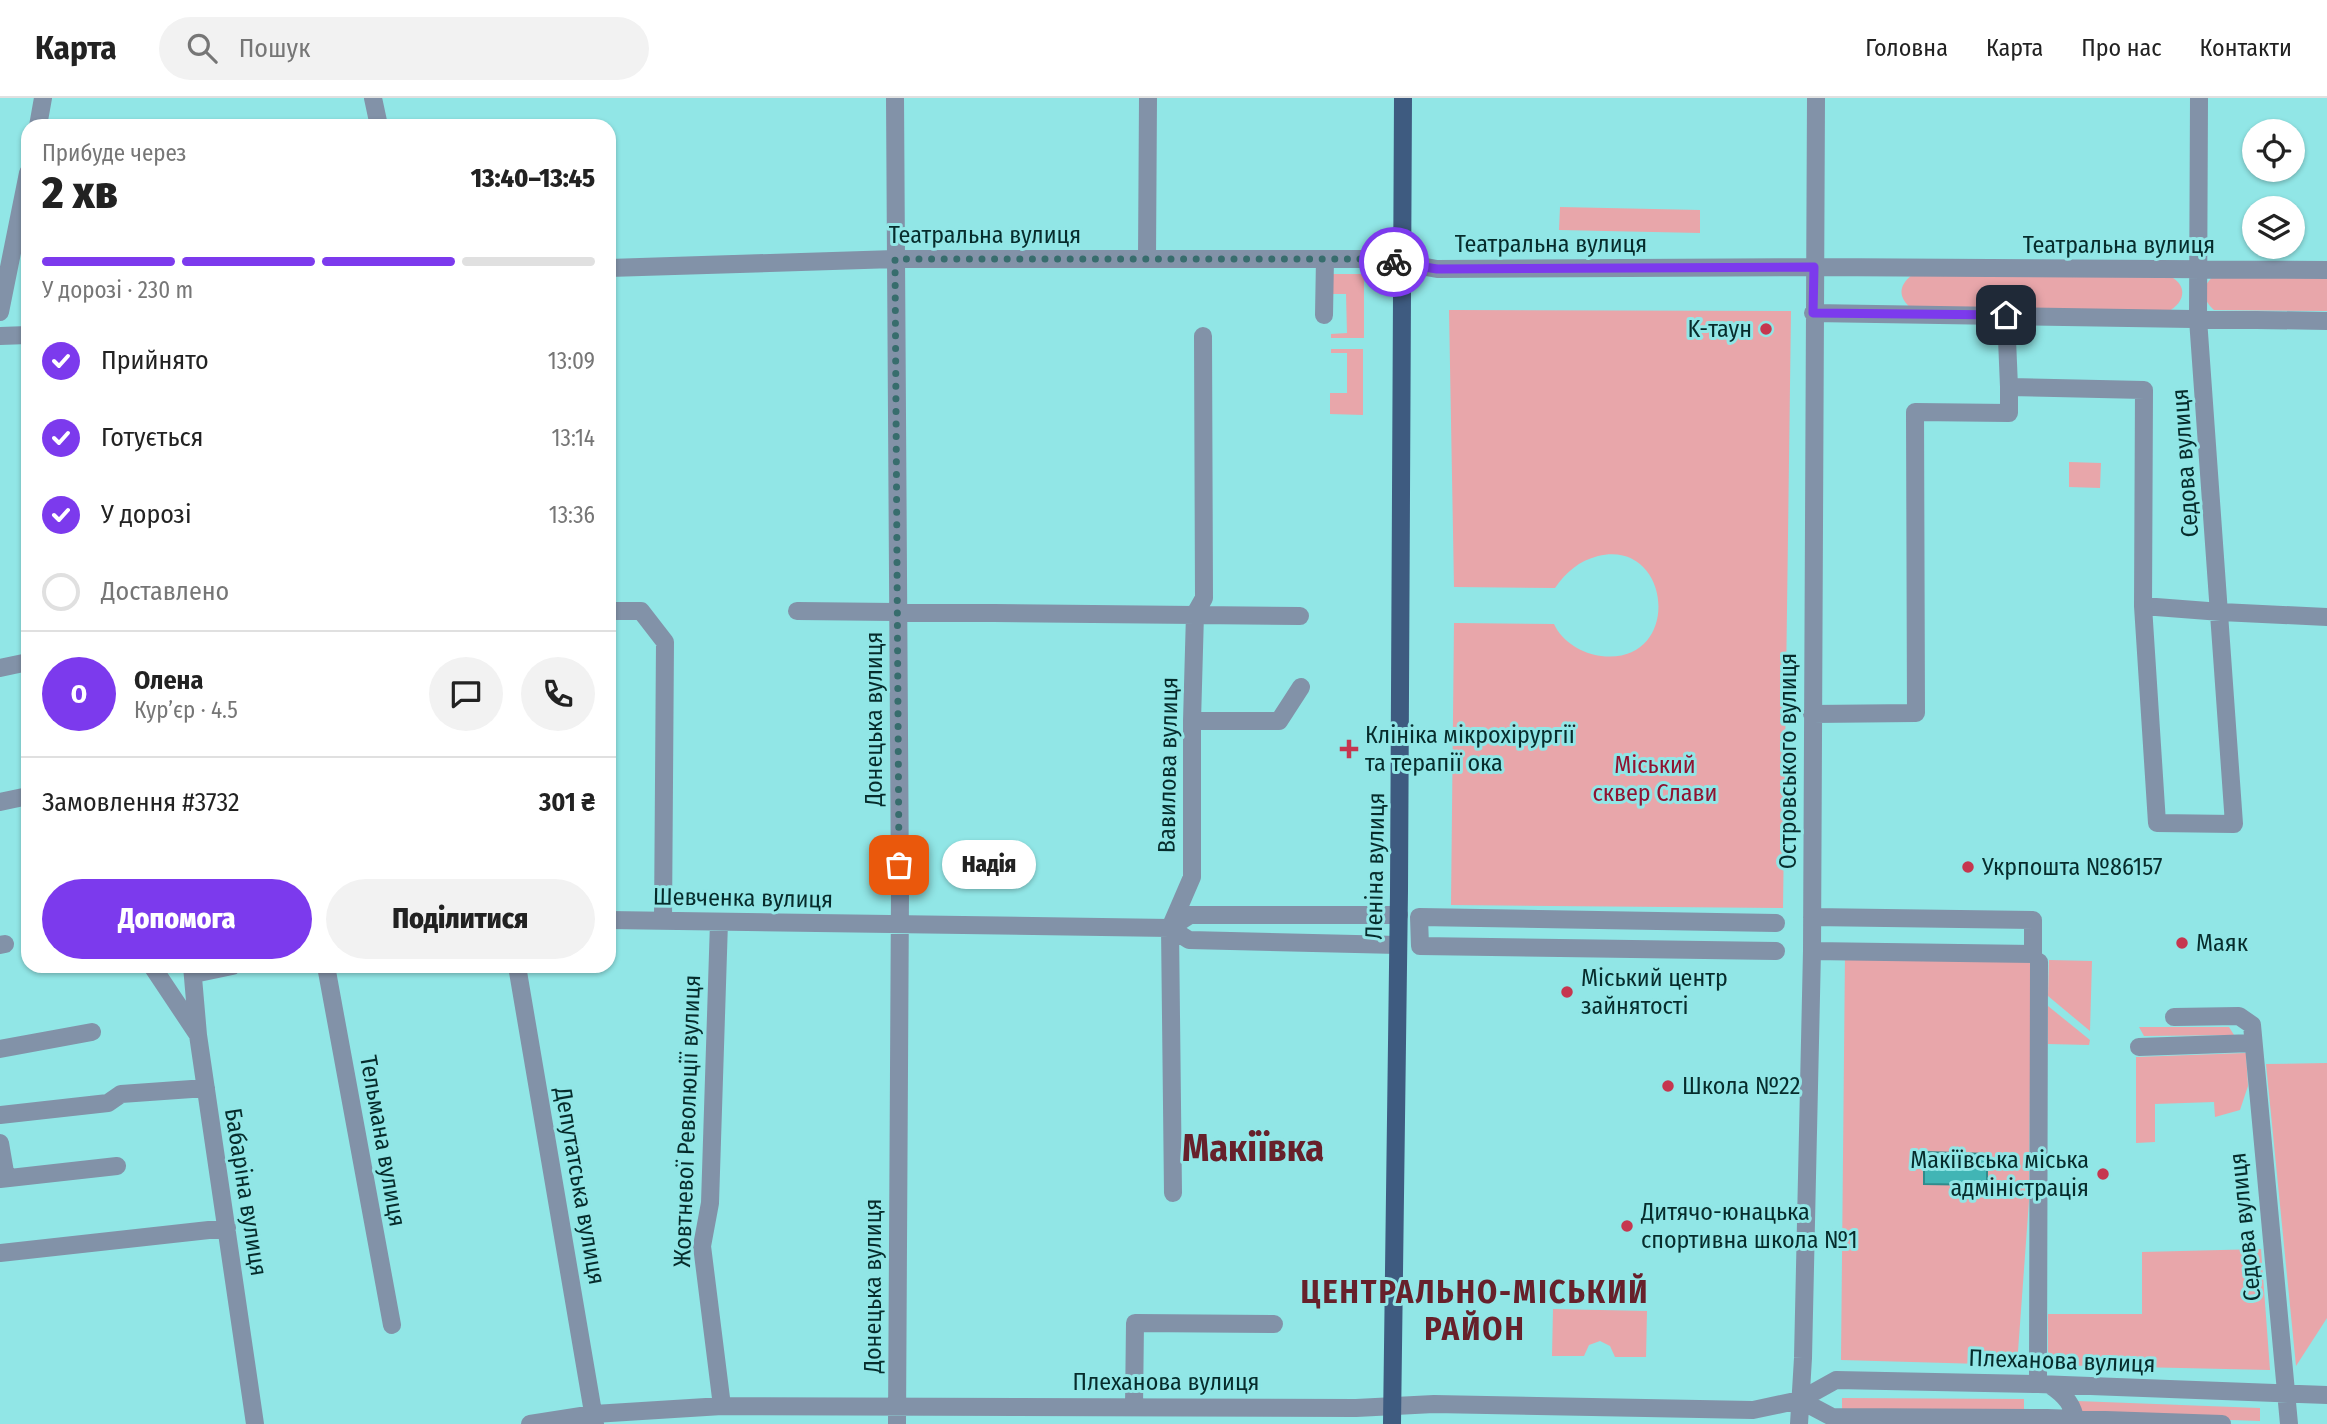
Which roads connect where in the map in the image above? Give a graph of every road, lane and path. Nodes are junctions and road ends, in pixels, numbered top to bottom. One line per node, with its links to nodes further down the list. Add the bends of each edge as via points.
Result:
1 (43, 98): 8 (street)
2 (373, 98): 9 (street)
3 (895, 98): 11 (street, Донецька вулиця)
4 (1148, 98): 12 (street)
5 (1403, 98): 14 (main road, Леніна вулиця)
6 (1816, 98): 15 (street, Островського вулиця)
7 (2199, 98): 17 (street, Седова вулиця)
8 (39, 119)
9 (378, 119)
10 (21, 208): 19 (street)
11 (895, 259): 12 (street, Театральна вулиця); 16 (street, Театральна вулиця); 32 (street, Донецька вулиця)
12 (1147, 259): 13 (street, Театральна вулиця)
13 (1325, 259): 14 (street, Театральна вулиця); 21 (street)
14 (1403, 264): 15 (street, Театральна вулиця, via 1437,269); 44 (main road, Леніна вулиця)
15 (1814, 267): 17 (street, Театральна вулиця); 20 (street, Островського вулиця)
16 (616, 268)
17 (2198, 269): 18 (street, Театральна вулиця); 23 (street, Седова вулиця)
18 (2327, 270)
19 (0, 312)
20 (1813, 313): 22 (street); 40 (street, Островського вулиця)
21 (1324, 315)
22 (2006, 315): 23 (street); 28 (street)
23 (2198, 319): 24 (street); 33 (street, Седова вулиця)
24 (2327, 321)
25 (21, 335): 27 (street)
26 (1203, 335): 34 (street, Вавилова вулиця, via 1203,598)
27 (0, 336)
28 (2009, 387): 29 (street, via 2144,390); 40 (street, via 2009,413 1915,412 1916,713)
29 (2143, 606): 33 (street); 33 (street, Седова вулиця, via 2157,823 2234,824)
30 (616, 611): 47 (street, via 641,611 665,642)
31 (797, 611): 32 (street)
32 (897, 612): 34 (street); 50 (street, Донецька вулиця)
33 (2221, 612): 36 (street)
34 (1195, 614): 35 (street); 41 (street, Вавилова вулиця)
35 (1300, 616)
36 (2327, 617)
37 (21, 664): 38 (street)
38 (0, 668)
39 (1301, 687): 41 (street, via 1279,721)
40 (1812, 714): 45 (street, Островського вулиця)
41 (1192, 721): 51 (street, Вавилова вулиця, via 1192,877)
42 (21, 798): 43 (street)
43 (0, 802)
44 (1399, 915): 51 (street, Шевченка вулиця, via 1190,915); 52 (main road, Леніна вулиця)
45 (1812, 918): 54 (street, Островського вулиця); 54 (street, via 2033,920 2033,954)
46 (616, 920): 47 (street, Шевченка вулиця)
47 (663, 921): 48 (street, Шевченка вулиця)
48 (719, 922): 50 (street, Шевченка вулиця); 80 (street, Жовтневої Революції вулиця, via 710,1203 702,1246)
49 (1776, 923): 53 (street, via 1419,917 1420,946)
50 (899, 925): 51 (street, Шевченка вулиця); 81 (street, Донецька вулиця)
51 (1170, 928): 52 (street, Шевченка вулиця, via 1189,940); 71 (street, Вавилова вулиця)
52 (1398, 945): 83 (main road, Леніна вулиця)
53 (1776, 951)
54 (1812, 951): 79 (street, Островського вулиця)
55 (2039, 962): 76 (street)
56 (157, 973): 63 (street)
57 (193, 973): 63 (street, Бабаріна вулиця)
58 (327, 973): 75 (street, Тельмана вулиця)
59 (518, 973): 84 (street, Депутатська вулиця)
60 (2174, 1017): 62 (street, via 2239,1017)
61 (92, 1032): 65 (street)
62 (2252, 1034): 64 (street); 77 (street, Седова вулиця)
63 (198, 1035): 66 (street, Бабаріна вулиця)
64 (2139, 1048)
65 (0, 1049)
66 (206, 1088): 67 (street, via 121,1094 108,1103); 72 (street, Бабаріна вулиця)
67 (0, 1115)
68 (0, 1143): 70 (street)
69 (117, 1166): 70 (street)
70 (3, 1179)
71 (1173, 1194)
72 (227, 1228): 73 (street); 87 (street, Бабаріна вулиця)
73 (0, 1252)
74 (1274, 1324): 82 (street, via 1135,1324)
75 (392, 1325)
76 (2044, 1385): 77 (street, Плеханова вулиця); 79 (street, Плеханова вулиця, via 1836,1380); 86 (street, via 2062,1393)
77 (2286, 1393): 78 (street, Плеханова вулиця); 92 (street, Седова вулиця)
78 (2327, 1395)
79 (1800, 1400): 83 (street, Плеханова вулиця, via 1753,1410 1434,1404); 85 (street, via 1832,1417); 90 (street, Островського вулиця)
80 (722, 1406): 81 (street, Плеханова вулиця); 84 (street, Плеханова вулиця)
81 (897, 1406): 82 (street, Плеханова вулиця); 89 (street, Донецька вулиця)
82 (1134, 1407): 83 (street, Плеханова вулиця)
83 (1392, 1416)
84 (594, 1419): 88 (street, Плеханова вулиця)
85 (2047, 1421): 86 (street)
86 (2076, 1421): 91 (street)
87 (255, 1424)
88 (530, 1424)
89 (897, 1424)
90 (1799, 1424)
91 (2222, 1424)
92 (2289, 1424)

